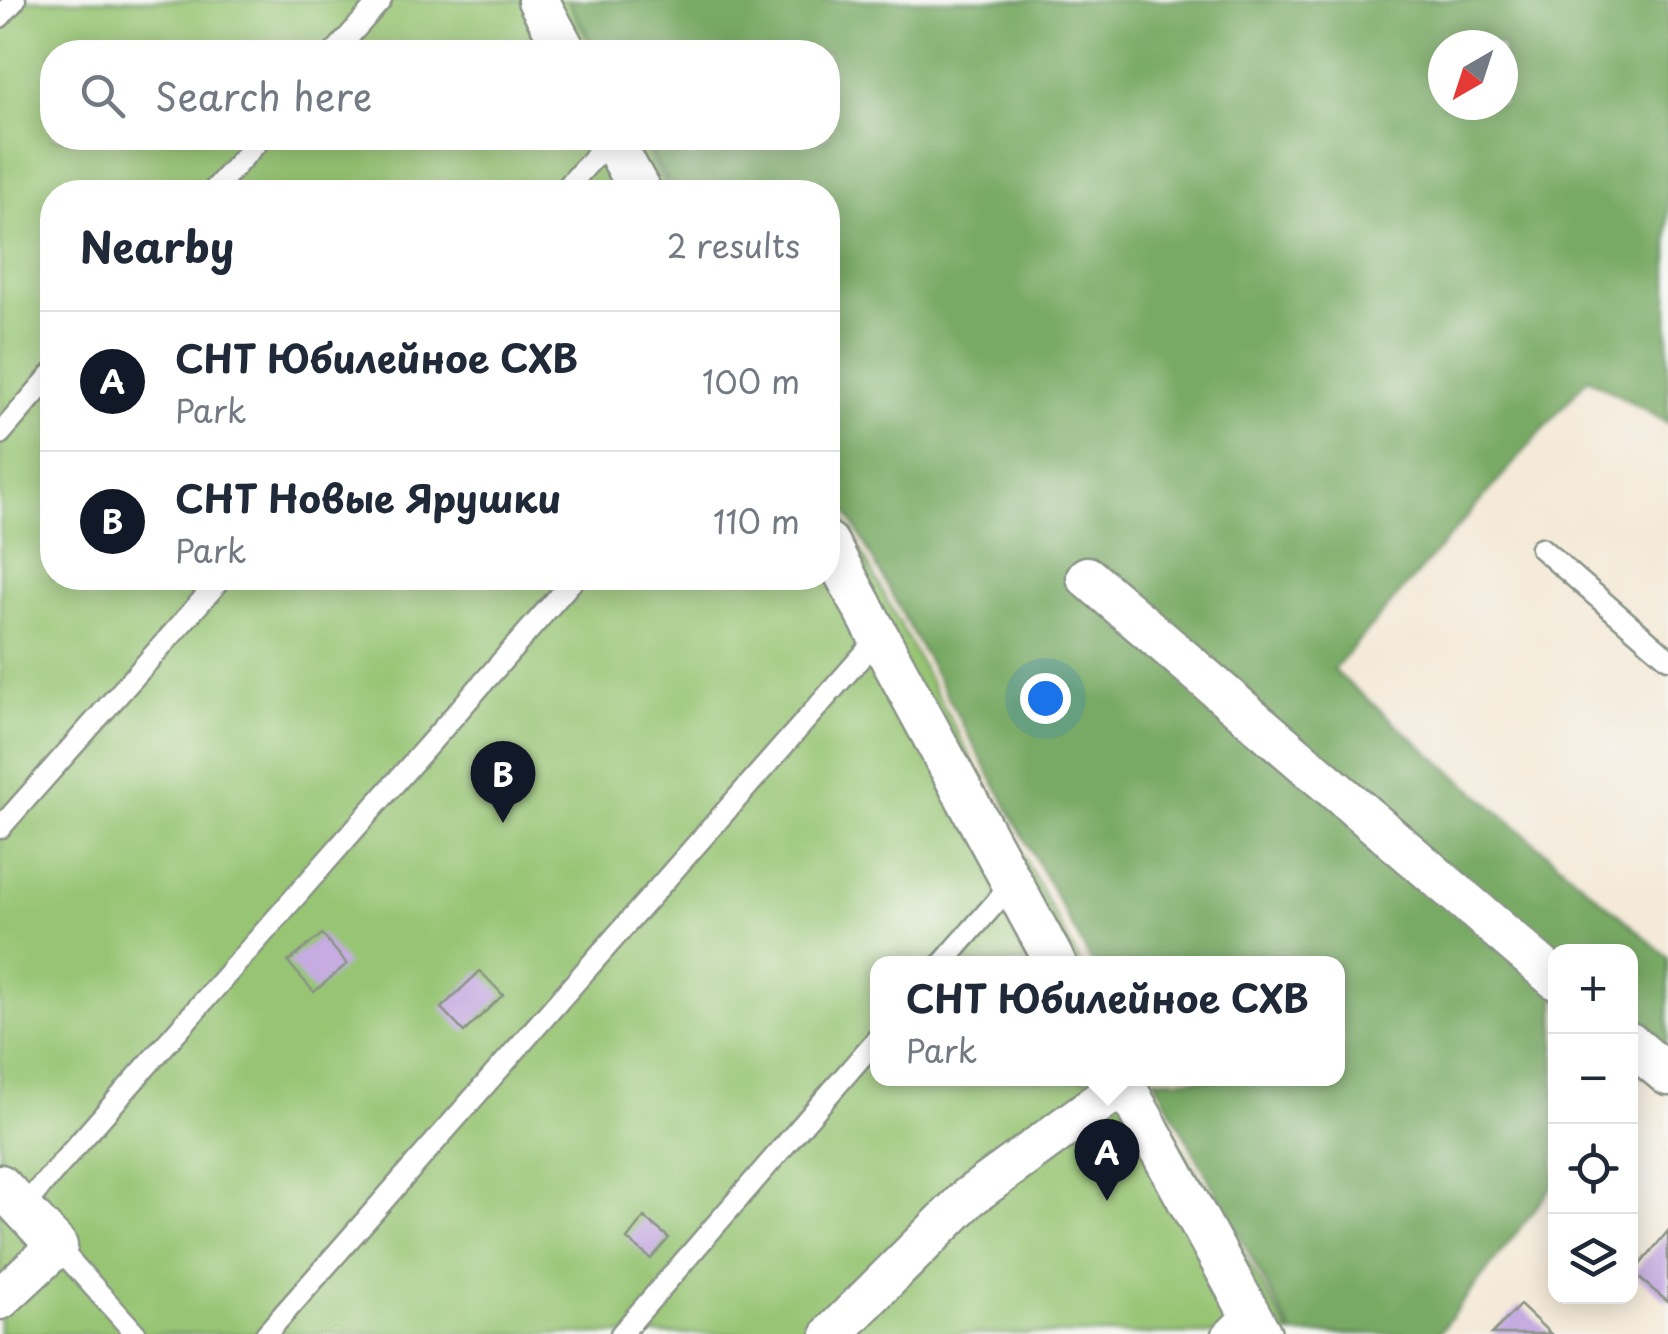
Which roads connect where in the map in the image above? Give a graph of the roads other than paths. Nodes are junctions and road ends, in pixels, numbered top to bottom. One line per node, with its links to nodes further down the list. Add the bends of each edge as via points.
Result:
1 (15, 0): 4 (lane)
2 (382, 0): 5 (lane)
3 (538, 0): 6 (street)
4 (0, 18)
5 (346, 40)
6 (560, 40)
7 (250, 150): 10 (lane)
8 (600, 150): 11 (lane)
9 (618, 150): 12 (street)
10 (223, 180)
11 (574, 180)
12 (634, 180)
13 (40, 388): 14 (lane)
14 (0, 434)
15 (1541, 548): 21 (lane)
16 (840, 566): 20 (street)
17 (1087, 577): 26 (street)
18 (211, 590): 22 (lane)
19 (564, 590): 32 (lane)
20 (878, 638): 23 (street); 37 (lane)
21 (1668, 658)
22 (0, 828)
23 (1011, 884): 24 (lane); 25 (street)
24 (949, 956)
25 (1052, 956)
26 (1548, 972)
27 (870, 1047): 38 (lane)
28 (1638, 1050): 29 (street)
29 (1668, 1075)
30 (1116, 1086): 39 (street, via 969,1197)
31 (1125, 1086): 35 (street)
32 (11, 1196): 33 (street)
33 (57, 1246): 34 (street); 36 (lane)
34 (0, 1299)
35 (1243, 1326)
36 (136, 1334)
37 (266, 1334)
38 (621, 1334)
39 (832, 1334)

